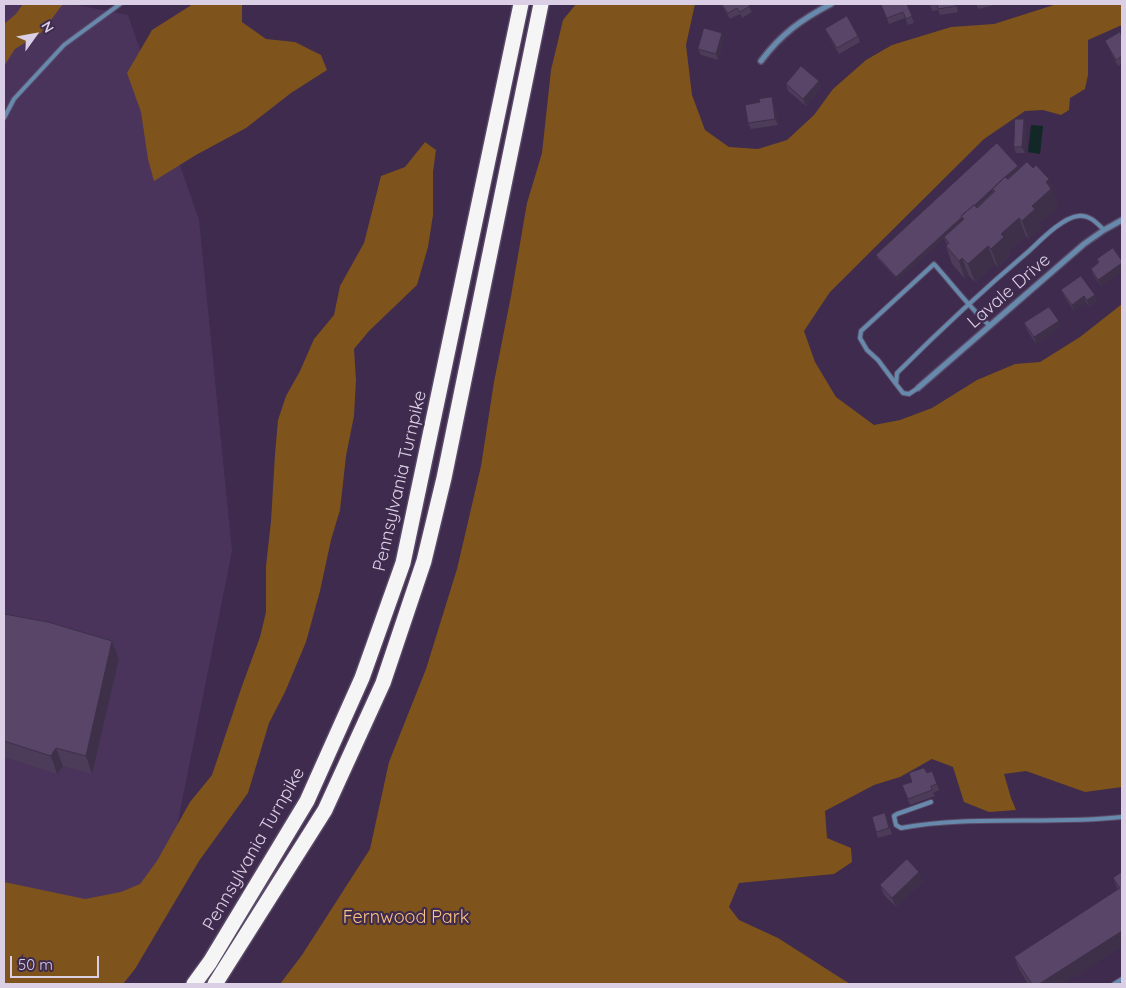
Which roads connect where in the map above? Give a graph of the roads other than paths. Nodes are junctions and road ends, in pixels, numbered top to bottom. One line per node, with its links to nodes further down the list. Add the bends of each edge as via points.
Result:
1 (120, 4): 6 (lane, via 64,46 14,99)
2 (521, 4): 16 (highway, Pennsylvania Turnpike, via 403,563 362,678 307,801)
3 (541, 4): 17 (highway, Pennsylvania Turnpike, via 444,478 424,561 383,683 325,810)
4 (831, 4): 5 (street, via 786,32)
5 (761, 61)
6 (4, 118)
7 (1122, 220): 8 (street, Lavale Drive)
8 (1104, 230): 9 (lane, via 1093,219 1079,216 1062,223); 10 (street, Lavale Drive)
9 (968, 305): 10 (lane); 11 (lane, via 897,373); 11 (lane, via 934,264 861,330 860,338 867,350)
10 (990, 326): 12 (street, Lavale Drive)
11 (896, 384): 12 (lane, via 903,393 909,394)
12 (918, 388)
13 (931, 802): 14 (lane, via 897,814 894,816 896,825 900,828 940,822 1089,821)
14 (1122, 817)
15 (1122, 979): 18 (lane)
16 (194, 984)
17 (215, 984)
18 (1114, 984)

